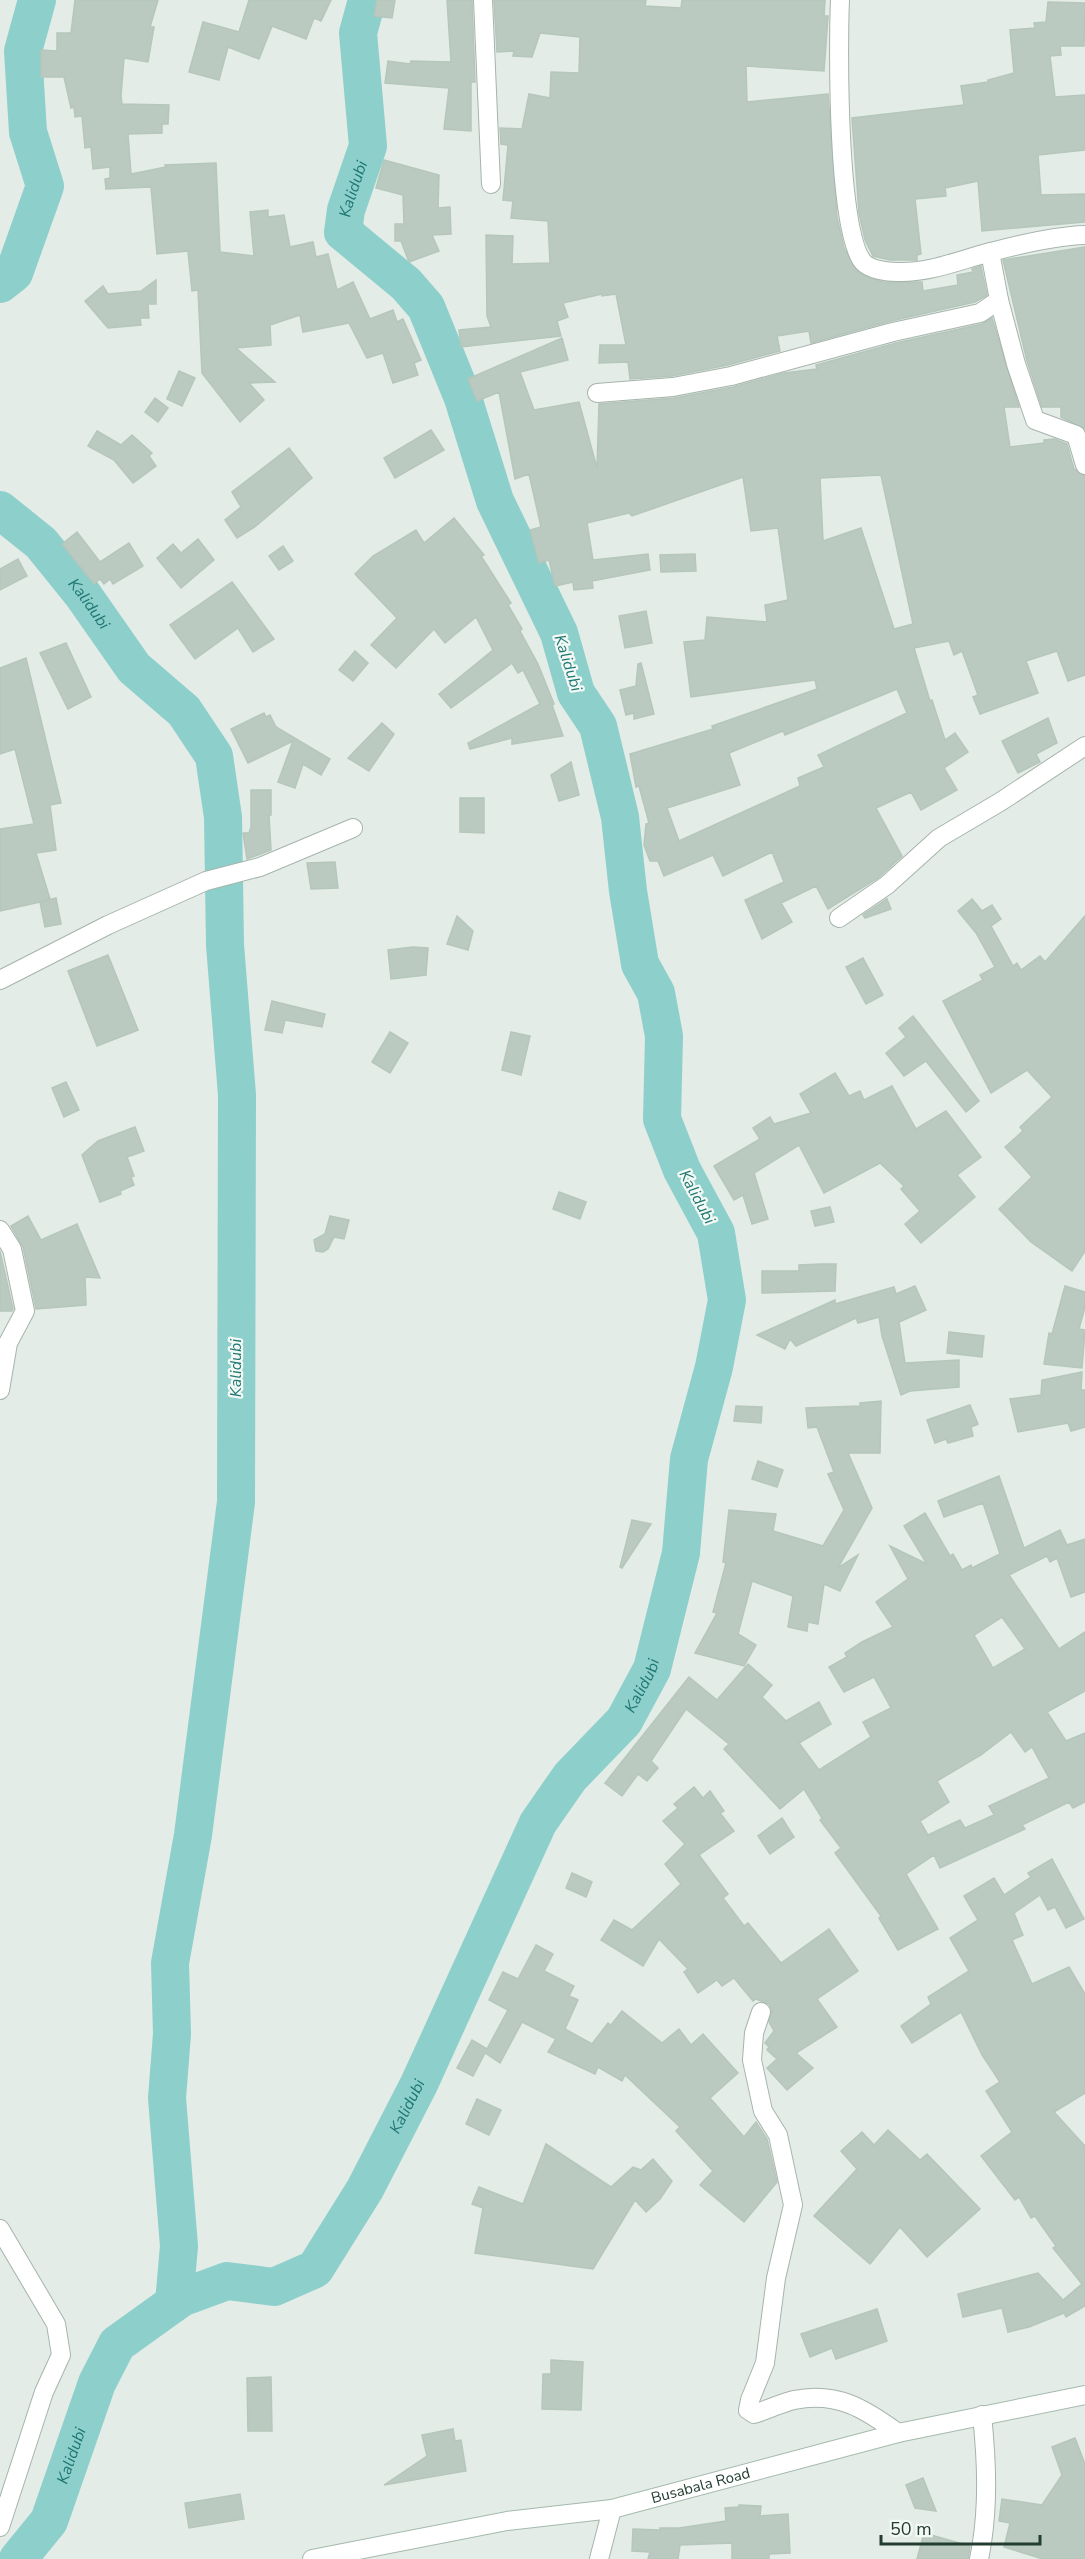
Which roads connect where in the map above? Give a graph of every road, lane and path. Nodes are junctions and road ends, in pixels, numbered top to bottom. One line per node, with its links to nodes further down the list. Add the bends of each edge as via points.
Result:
1 (483, 0): 3 (street)
2 (840, 0): 5 (street, via 838,67 843,172 856,249 864,263 898,272 942,267)
3 (492, 184)
4 (1085, 235): 5 (street)
5 (990, 252): 6 (street)
6 (999, 300): 7 (street, via 980,313 731,376 674,387); 8 (street, via 1035,420 1076,435)
7 (597, 393)
8 (1085, 465)
9 (1085, 746): 11 (street, via 939,838 887,885)
10 (352, 828): 12 (street, via 260,867 206,881)
11 (839, 918)
12 (0, 980)
13 (0, 1230): 14 (street, via 12,1249 25,1311 8,1343)
14 (0, 1390)
15 (761, 2012): 19 (street, via 754,2033 755,2080 763,2110 778,2135 793,2205 776,2278 765,2363 748,2410 754,2414 793,2400 828,2397 866,2410)
16 (0, 2229): 21 (street, via 56,2324 61,2355 44,2392)
17 (1085, 2395): 18 (street, Busabala Road)
18 (982, 2415): 19 (street, Busabala Road); 24 (street, via 985,2531)
19 (898, 2433): 20 (street, Busabala Road)
20 (612, 2509): 22 (street, Busabala Road, via 507,2521); 23 (street)
21 (0, 2527)
22 (312, 2559)
23 (599, 2559)
24 (979, 2559)

